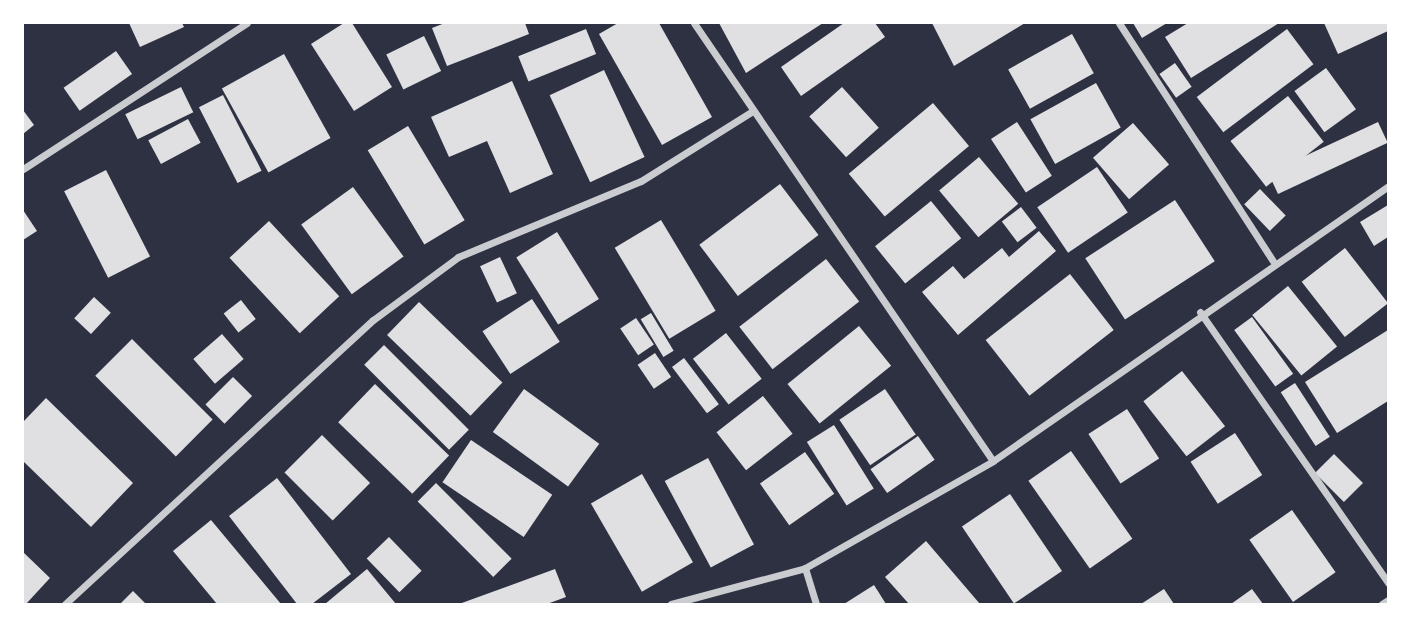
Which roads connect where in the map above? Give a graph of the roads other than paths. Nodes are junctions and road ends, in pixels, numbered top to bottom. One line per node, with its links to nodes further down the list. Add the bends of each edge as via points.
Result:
1 (247, 23): 5 (street)
2 (694, 23): 4 (street)
3 (1119, 23): 7 (street)
4 (751, 112): 9 (street); 13 (street, via 641,181 458,257 373,320)
5 (23, 169)
6 (1388, 186): 7 (street)
7 (1273, 261): 8 (street)
8 (1200, 312): 9 (street); 11 (street)
9 (993, 461): 10 (street)
10 (805, 568): 14 (street); 15 (street)
11 (1388, 583)
12 (1388, 600): 16 (street)
13 (65, 604)
14 (671, 604)
15 (816, 604)
16 (1382, 604)

